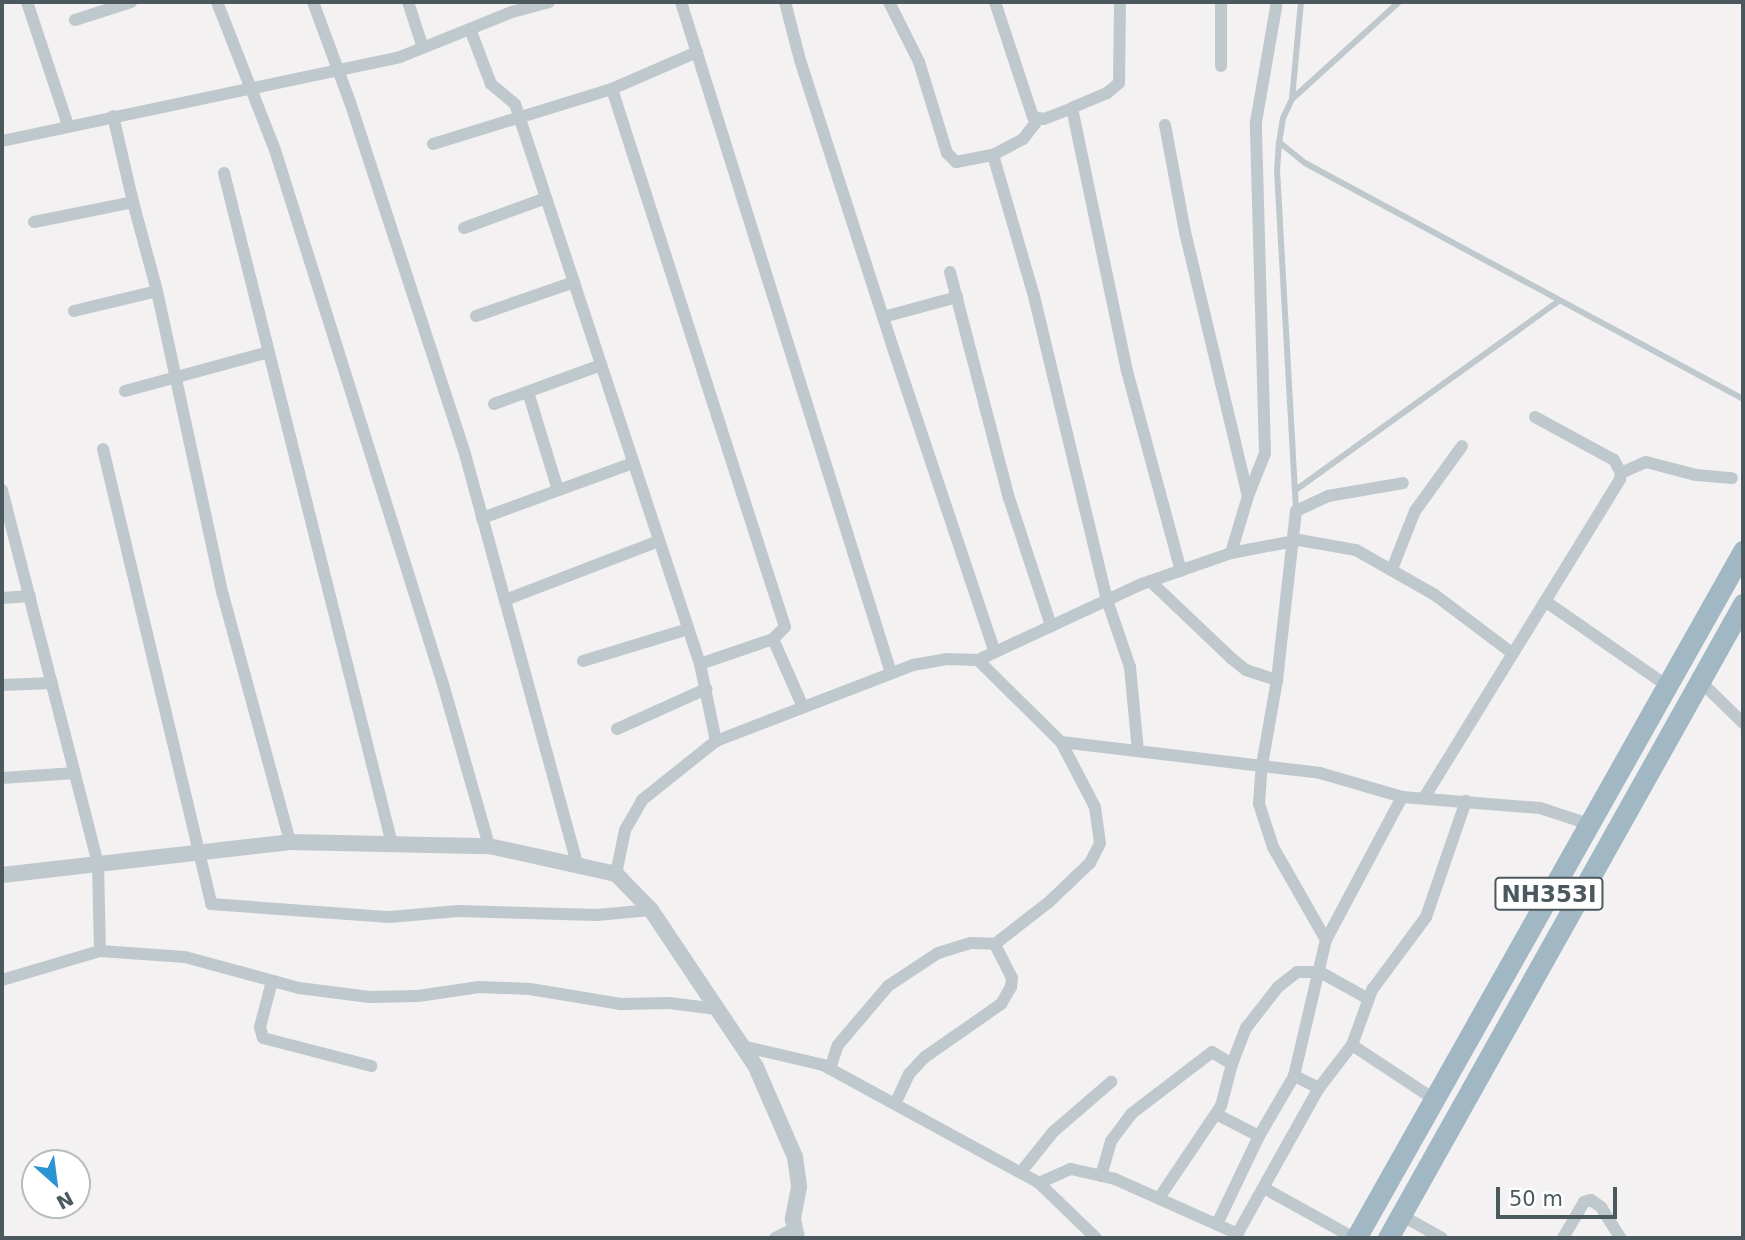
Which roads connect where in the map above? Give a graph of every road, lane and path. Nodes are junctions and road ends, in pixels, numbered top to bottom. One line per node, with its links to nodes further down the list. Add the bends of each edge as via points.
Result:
1 (27, 2): 30 (street)
2 (131, 2): 17 (street)
3 (217, 2): 23 (street)
4 (313, 2): 22 (street)
5 (408, 2): 19 (street)
6 (549, 2): 16 (street)
7 (681, 2): 20 (street)
8 (785, 2): 48 (street)
9 (890, 2): 35 (street, via 919,62 947,153 956,162)
10 (995, 2): 29 (street, via 1030,112)
11 (1120, 2): 26 (street, via 1119,83)
12 (1221, 2): 21 (street)
13 (1277, 2): 66 (street, via 1256,122 1265,453)
14 (1301, 2): 25 (lane)
15 (1399, 2): 25 (lane)
16 (510, 7): 18 (street)
17 (75, 20)
18 (470, 29): 19 (street); 28 (street, via 491,84 515,104)
19 (423, 48): 22 (street)
20 (697, 52): 24 (street); 90 (street)
21 (1221, 66)
22 (338, 69): 23 (street); 68 (street)
23 (251, 87): 27 (street); 112 (street, via 275,150 443,684)
24 (612, 89): 28 (street); 84 (street, via 785,627)
25 (1292, 99): 33 (lane)
26 (1072, 108): 29 (street); 74 (street, via 1127,371)
27 (113, 116): 30 (street); 38 (street)
28 (520, 119): 34 (street); 37 (street)
29 (1038, 120): 35 (street, via 1023,139)
30 (68, 125): 32 (street)
31 (1165, 125): 66 (street, via 1185,232)
32 (2, 141)
33 (1279, 142): 45 (lane, via 1305,163); 63 (lane, via 1290,433)
34 (433, 144)
35 (993, 155): 79 (street, via 1034,296)
36 (224, 173): 49 (street)
37 (546, 198): 40 (street); 42 (street)
38 (133, 202): 39 (street); 43 (street)
39 (34, 222)
40 (464, 228)
41 (950, 272): 44 (street)
42 (574, 282): 47 (street); 50 (street)
43 (157, 291): 46 (street); 51 (street)
44 (957, 297): 48 (street); 82 (street, via 1009,498)
45 (1559, 301): 54 (lane); 63 (lane)
46 (74, 311)
47 (476, 316)
48 (883, 317): 85 (street)
49 (269, 352): 51 (street); 111 (street)
50 (601, 365): 53 (street); 59 (street)
51 (176, 377): 52 (street); 110 (street, via 223,595)
52 (125, 390)
53 (528, 392): 55 (street); 65 (street)
54 (1743, 399)
55 (494, 404)
56 (1535, 417): 60 (street, via 1614,460)
57 (1462, 446): 73 (street, via 1415,512)
58 (103, 449): 113 (street)
59 (633, 463): 65 (street); 69 (street)
60 (1621, 473): 61 (street, via 1646,462 1696,475); 80 (street)
61 (1732, 478)
62 (1403, 483): 67 (street, via 1328,496)
63 (1297, 489): 67 (lane)
64 (2, 490): 76 (street)
65 (558, 490): 68 (street)
66 (1248, 496): 72 (street)
67 (1296, 511): 70 (street)
68 (482, 518): 78 (street)
69 (659, 541): 78 (street); 83 (street)
70 (1292, 542): 72 (street); 73 (street, via 1356,551); 91 (street)
71 (1743, 551): 95 (highway, NH353I)
72 (1231, 554): 74 (street)
73 (1392, 569): 86 (street)
74 (1181, 571): 75 (street)
75 (1150, 581): 79 (street); 91 (street, via 1238,664)
76 (30, 596): 77 (street); 93 (street)
77 (2, 598)
78 (505, 600): 115 (street)
79 (1107, 600): 82 (street); 102 (street, via 1132,676)
80 (1545, 601): 86 (street); 95 (street)
81 (1743, 604): 92 (highway, NH353I)
82 (1051, 626): 85 (street)
83 (688, 629): 88 (street); 89 (street)
84 (773, 639): 89 (street); 97 (street)
85 (995, 652): 87 (street)
86 (1512, 653): 107 (street)
87 (978, 660): 90 (street, via 947,659); 101 (street)
88 (583, 661)
89 (700, 664): 96 (street)
90 (891, 673): 97 (street)
91 (1278, 680): 103 (street)
92 (1699, 680): 98 (street); 144 (highway, NH353I)
93 (51, 682): 94 (street); 104 (street)
94 (2, 685)
95 (1666, 685): 109 (highway, NH353I)
96 (706, 689): 99 (street); 100 (street)
97 (803, 707): 100 (street)
98 (1743, 723)
99 (617, 729)
100 (716, 741): 116 (street, via 642,800 625,830)
101 (1061, 742): 102 (street); 120 (street, via 1095,807 1100,843 1090,863)
102 (1138, 751): 103 (street)
103 (1262, 765): 106 (street, via 1320,773); 119 (street, via 1259,804 1273,846)
104 (75, 774): 105 (street); 114 (street)
105 (2, 778)
106 (1402, 797): 107 (street); 119 (street)
107 (1424, 798): 108 (street)
108 (1466, 801): 109 (street, via 1540,808); 125 (street, via 1426,917)
109 (1588, 824): 135 (highway, NH353I)
110 (290, 842): 111 (street); 113 (street)
111 (392, 844): 112 (street)
112 (489, 846): 115 (street)
113 (201, 852): 114 (street); 118 (street, via 211,904 390,917 458,911 597,915)
114 (98, 864): 117 (street); 121 (street)
115 (578, 866): 116 (street)
116 (616, 874): 118 (street)
117 (2, 875)
118 (651, 910): 126 (street)
119 (1326, 940): 122 (street)
120 (995, 944): 131 (street, via 971,943 938,953 888,986 838,1045); 136 (street, via 1012,978 1001,1004 925,1057 909,1074)
121 (100, 950): 123 (street); 124 (street, via 185,957)
122 (1320, 972): 125 (street); 129 (street, via 1297,972 1278,987 1246,1028); 132 (street)
123 (2, 980)
124 (272, 981): 126 (street, via 369,997 479,987 530,989 621,1004); 130 (street, via 260,1027 263,1038)
125 (1367, 999): 127 (street)
126 (717, 1009): 128 (street)
127 (1352, 1045): 134 (street); 135 (street)
128 (742, 1046): 131 (street); 146 (street, via 795,1157 799,1187 793,1219)
129 (1233, 1064): 137 (street); 140 (street, via 1212,1052 1131,1114 1111,1141)
130 (371, 1066)
131 (830, 1069): 136 (street)
132 (1294, 1076): 134 (street); 138 (street)
133 (1111, 1082): 139 (street, via 1053,1132)
134 (1319, 1088): 142 (street)
135 (1434, 1099): 150 (highway, NH353I)
136 (896, 1102): 139 (street)
137 (1216, 1114): 138 (street); 143 (street)
138 (1259, 1136): 145 (street)
139 (1021, 1172): 141 (street)
140 (1101, 1176): 141 (street, via 1072,1169); 143 (street)
141 (1039, 1182): 149 (street)
142 (1264, 1188): 147 (street); 150 (street)
143 (1159, 1198): 145 (street)
144 (1401, 1215): 151 (highway, NH353I); 152 (street)
145 (1217, 1224): 147 (street)
146 (796, 1233): 148 (street)
147 (1237, 1236)
148 (775, 1238)
149 (1096, 1238)
150 (1355, 1238)
151 (1388, 1238)
152 (1442, 1238)
153 (1563, 1238): 154 (street, via 1584,1202 1591,1200 1601,1207)
154 (1620, 1238)

